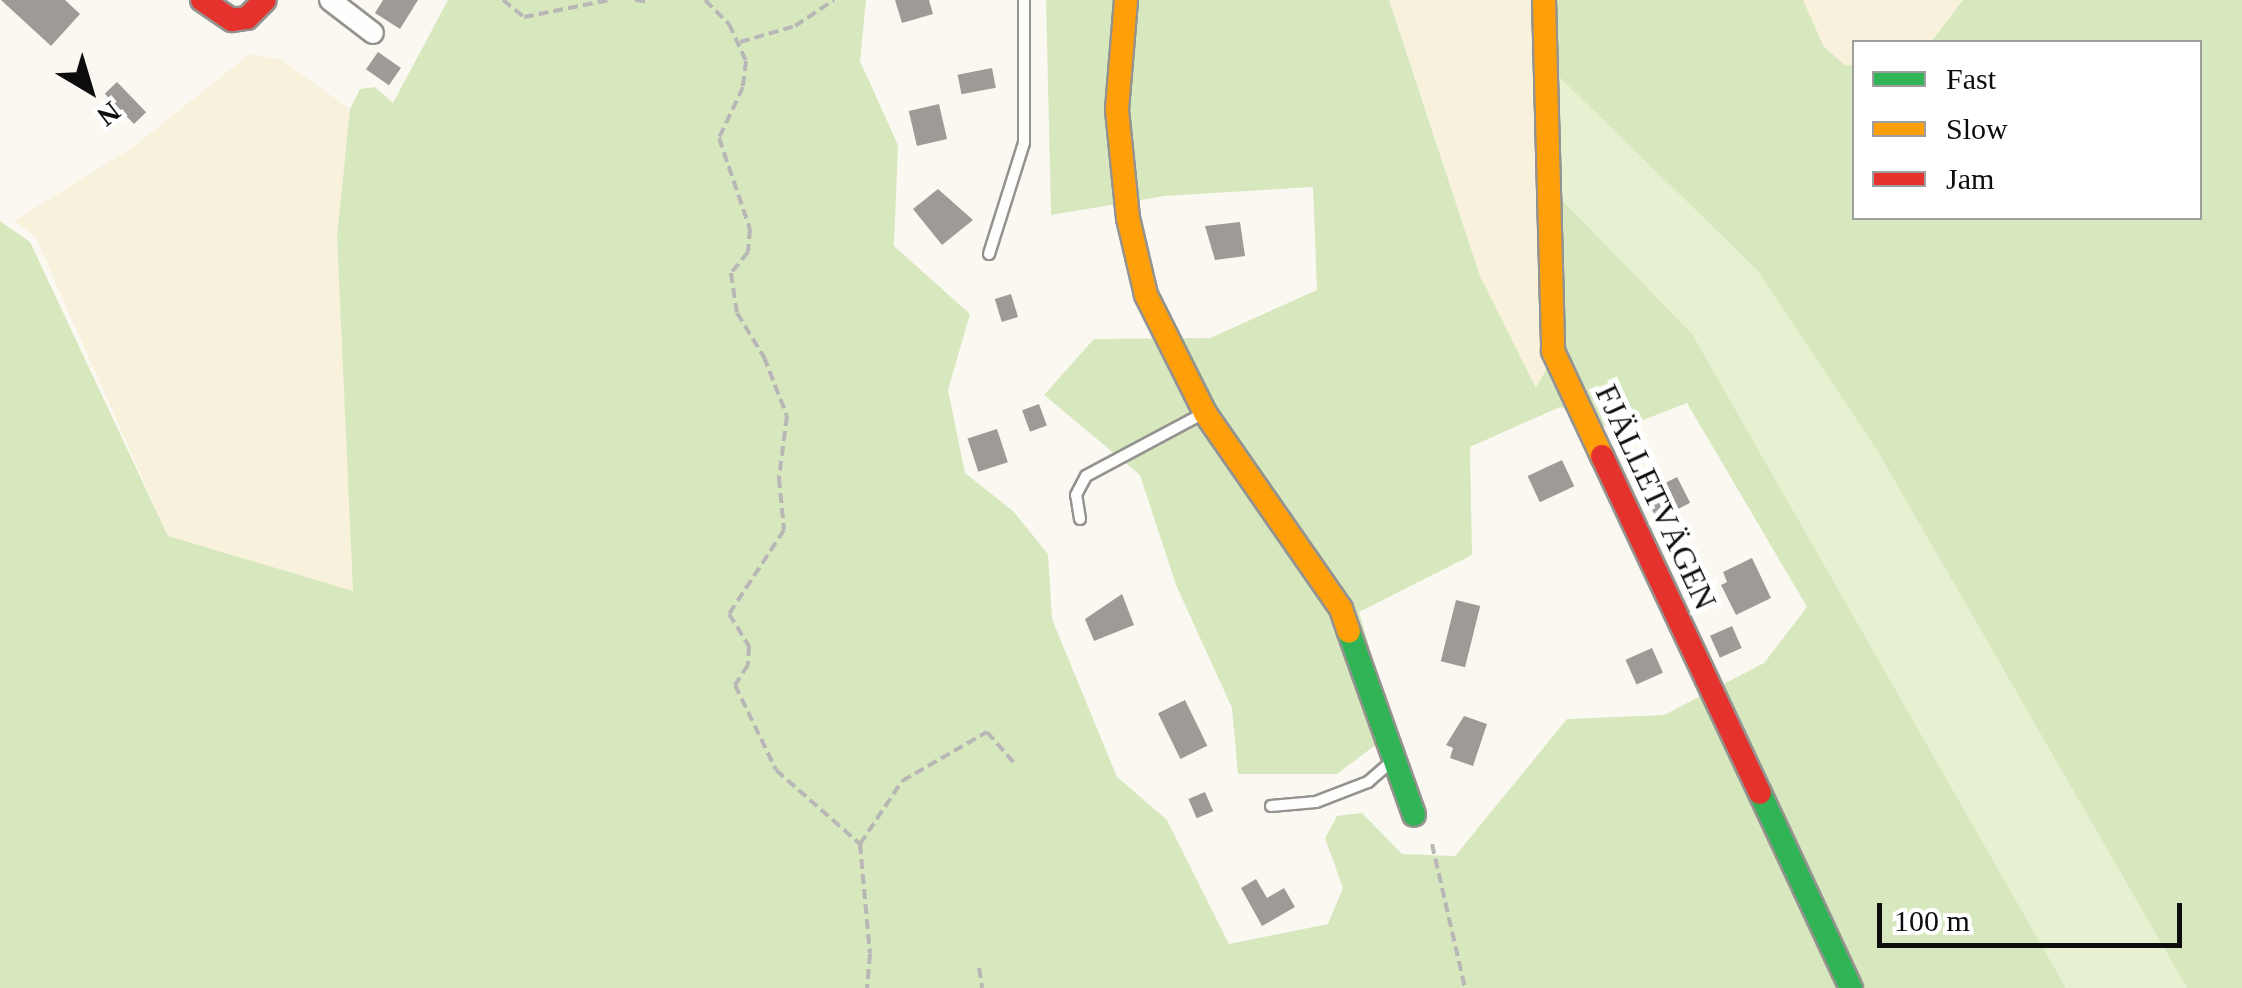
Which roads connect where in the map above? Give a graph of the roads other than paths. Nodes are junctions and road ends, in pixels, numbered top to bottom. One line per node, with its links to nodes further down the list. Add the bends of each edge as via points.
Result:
1 (202, 0): 2 (street, via 232,20 247,18)
2 (264, 0)
3 (330, 0): 7 (street)
4 (1024, 0): 8 (lane, via 1024,143)
5 (1126, 0): 9 (street, via 1117,110 1128,218 1146,295)
6 (1544, 0): 14 (street, FJÄLLETVÄGEN, via 1553,351)
7 (373, 33)
8 (989, 254)
9 (1205, 413): 10 (lane, via 1086,476 1076,494); 11 (street, via 1326,582)
10 (1080, 519)
11 (1396, 757): 12 (lane, via 1368,782 1316,802); 13 (street)
12 (1271, 806)
13 (1414, 815)
14 (1851, 988)

